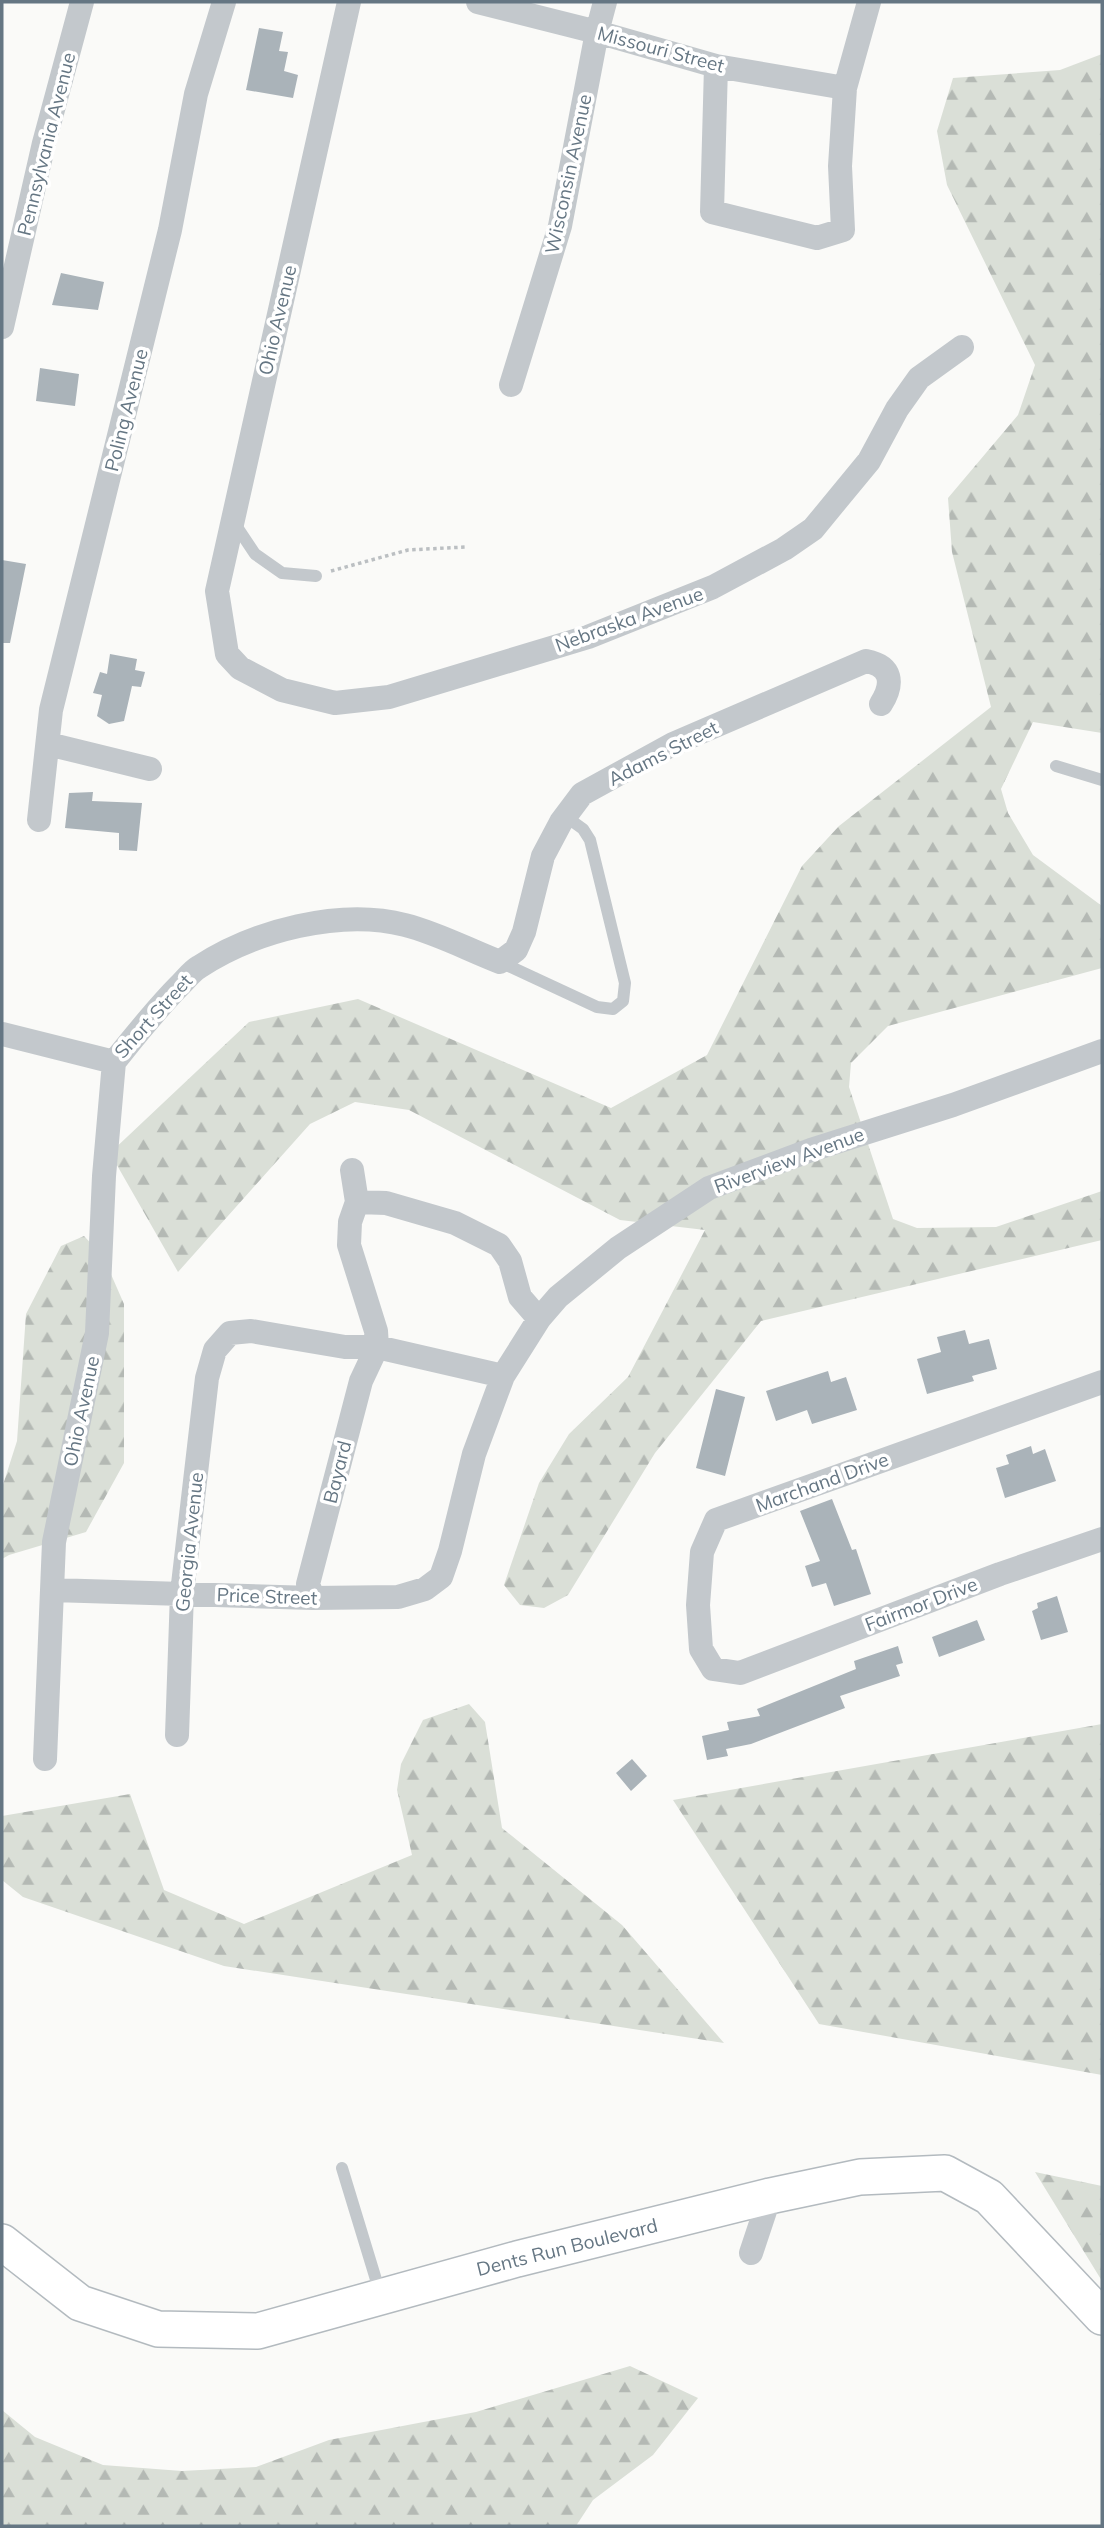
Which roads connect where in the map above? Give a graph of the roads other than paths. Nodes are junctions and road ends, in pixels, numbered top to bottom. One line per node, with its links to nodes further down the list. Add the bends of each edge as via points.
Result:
1 (82, 2): 10 (street, Pennsylvania Avenue)
2 (224, 2): 17 (street, Poling Avenue, via 196,94 170,230 51,710)
3 (349, 2): 13 (street, Ohio Avenue)
4 (478, 2): 7 (street, Missouri Street)
5 (605, 2): 7 (street, Wisconsin Avenue)
6 (869, 2): 9 (street)
7 (597, 32): 8 (street, Missouri Street); 12 (street, Wisconsin Avenue, via 560,226)
8 (716, 66): 9 (street, Missouri Street); 9 (street, via 712,212 817,238 843,230 840,166)
9 (845, 88)
10 (2, 327)
11 (962, 347): 15 (street, Nebraska Avenue, via 919,378 869,461 813,529 784,550 713,587 601,632 389,697 335,703 282,690 240,668 227,654)
12 (511, 385)
13 (232, 521): 14 (lane, via 255,554 282,573); 15 (street, Ohio Avenue, via 217,591)
14 (316, 576)
15 (223, 639)
16 (881, 704): 21 (street, Adams Street, via 890,684 887,671 866,661 673,744 582,794)
17 (48, 744): 19 (street); 22 (street, Poling Avenue)
18 (1056, 766): 20 (lane)
19 (150, 769)
20 (1102, 780)
21 (565, 816): 23 (street, Adams Street, via 543,856 516,950); 23 (lane, via 590,840 625,983 623,1001 613,1009 597,1007)
22 (39, 820)
23 (499, 962): 26 (street, Short Street, via 404,925 327,921 291,928 244,944 198,968 156,1009)
24 (2, 1035): 26 (street, Short Street)
25 (1102, 1051): 29 (street, Riverview Avenue, via 709,1188 618,1248 558,1297)
26 (114, 1062): 34 (street, Ohio Avenue, via 97,1333 54,1542)
27 (352, 1170): 28 (street)
28 (357, 1202): 29 (street, via 386,1203 455,1223 499,1245 510,1261 520,1297); 30 (street, via 349,1245)
29 (540, 1319): 31 (street, Riverview Avenue)
30 (377, 1347): 31 (street); 35 (street, Georgia Avenue, via 345,1347 251,1331 230,1334 215,1350 207,1378); 37 (street, Bayard, via 361,1381 308,1584)
31 (503, 1376): 36 (street, Riverview Avenue, via 474,1454 441,1577 425,1589)
32 (1102, 1382): 38 (street, Marchand Drive, via 716,1520 702,1552 701,1649 713,1670)
33 (1102, 1539): 38 (street, Fairmor Drive)
34 (52, 1590): 35 (street, Price Street); 40 (street, Ohio Avenue)
35 (182, 1593): 37 (street, Price Street); 39 (street, Georgia Avenue)
36 (398, 1597): 37 (street, Price Street)
37 (313, 1598)
38 (740, 1673)
39 (177, 1735)
40 (45, 1759)
41 (342, 2168): 45 (lane)
42 (770, 2196): 44 (street); 45 (street, Dents Run Boulevard); 46 (street, Dents Run Boulevard, via 860,2177 944,2173 989,2197)
43 (2, 2242): 45 (street, Dents Run Boulevard, via 80,2303 158,2329 258,2331)
44 (751, 2253)
45 (381, 2297)
46 (1102, 2317)

